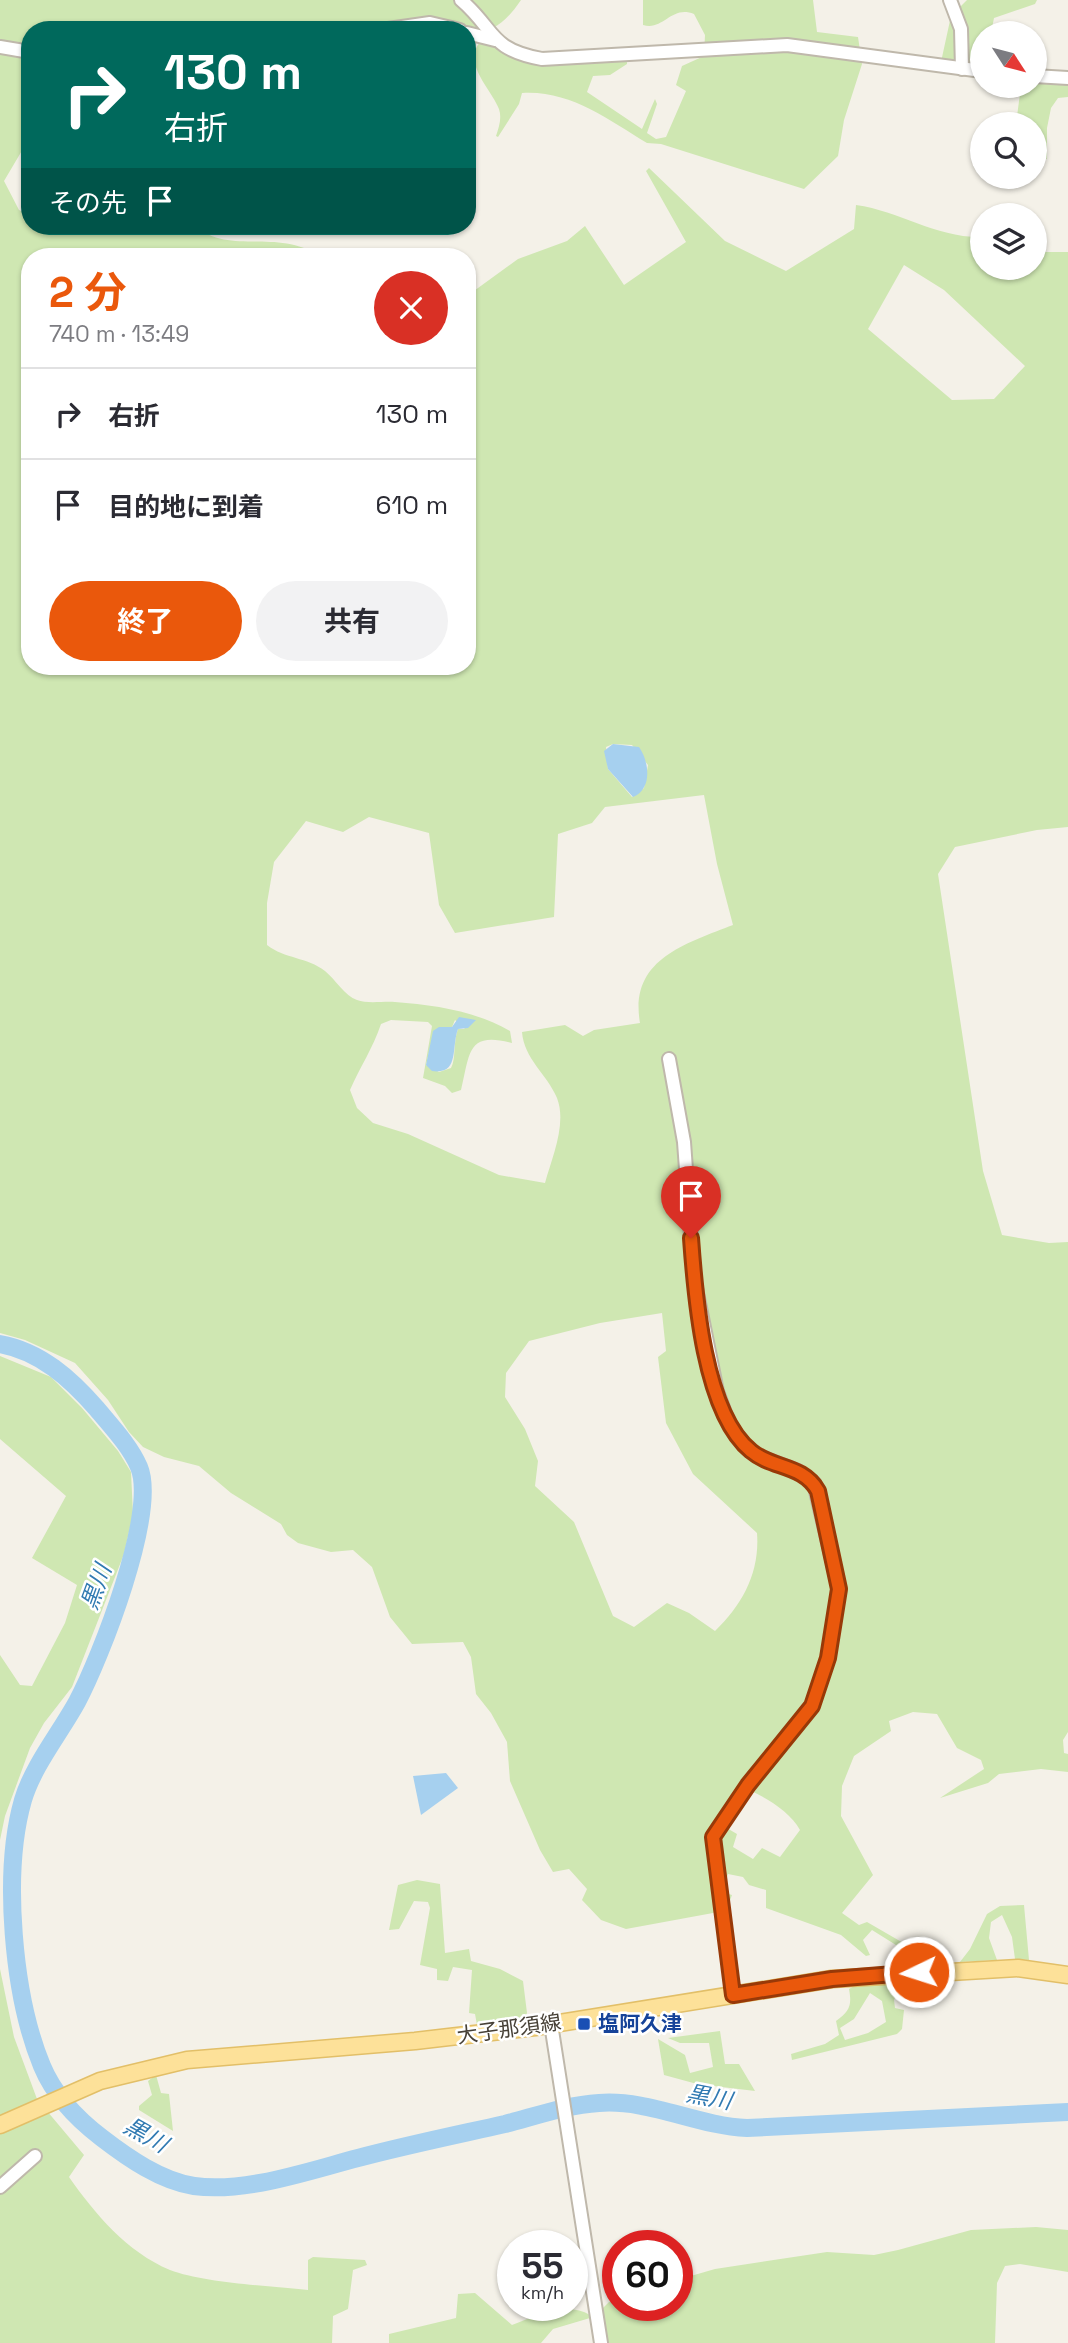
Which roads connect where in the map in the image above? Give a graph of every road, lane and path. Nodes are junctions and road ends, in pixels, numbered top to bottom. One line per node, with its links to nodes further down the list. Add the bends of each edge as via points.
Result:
1 (461, 0): 4 (street)
2 (950, 0): 7 (street, via 961,29)
3 (476, 35): 4 (street)
4 (495, 40): 7 (street, via 542,59 787,45)
5 (0, 47): 6 (street)
6 (21, 50)
7 (962, 69): 8 (street)
8 (970, 70)
9 (1047, 77): 10 (street)
10 (1068, 78)
11 (669, 1059): 13 (street, via 684,1142 694,1278 716,1391 729,1424 747,1448 814,1483 839,1589 828,1658 812,1706 713,1837)
12 (1068, 1975): 13 (main road, 大子那須線, via 1018,1968 934,1972 832,1979)
13 (733, 1995): 14 (main road, 大子那須線)
14 (551, 2024): 15 (main road, 大子那須線, via 415,2041 187,2060 100,2081); 18 (street)
15 (0, 2125)
16 (35, 2156): 17 (street)
17 (0, 2187)
18 (601, 2343)

